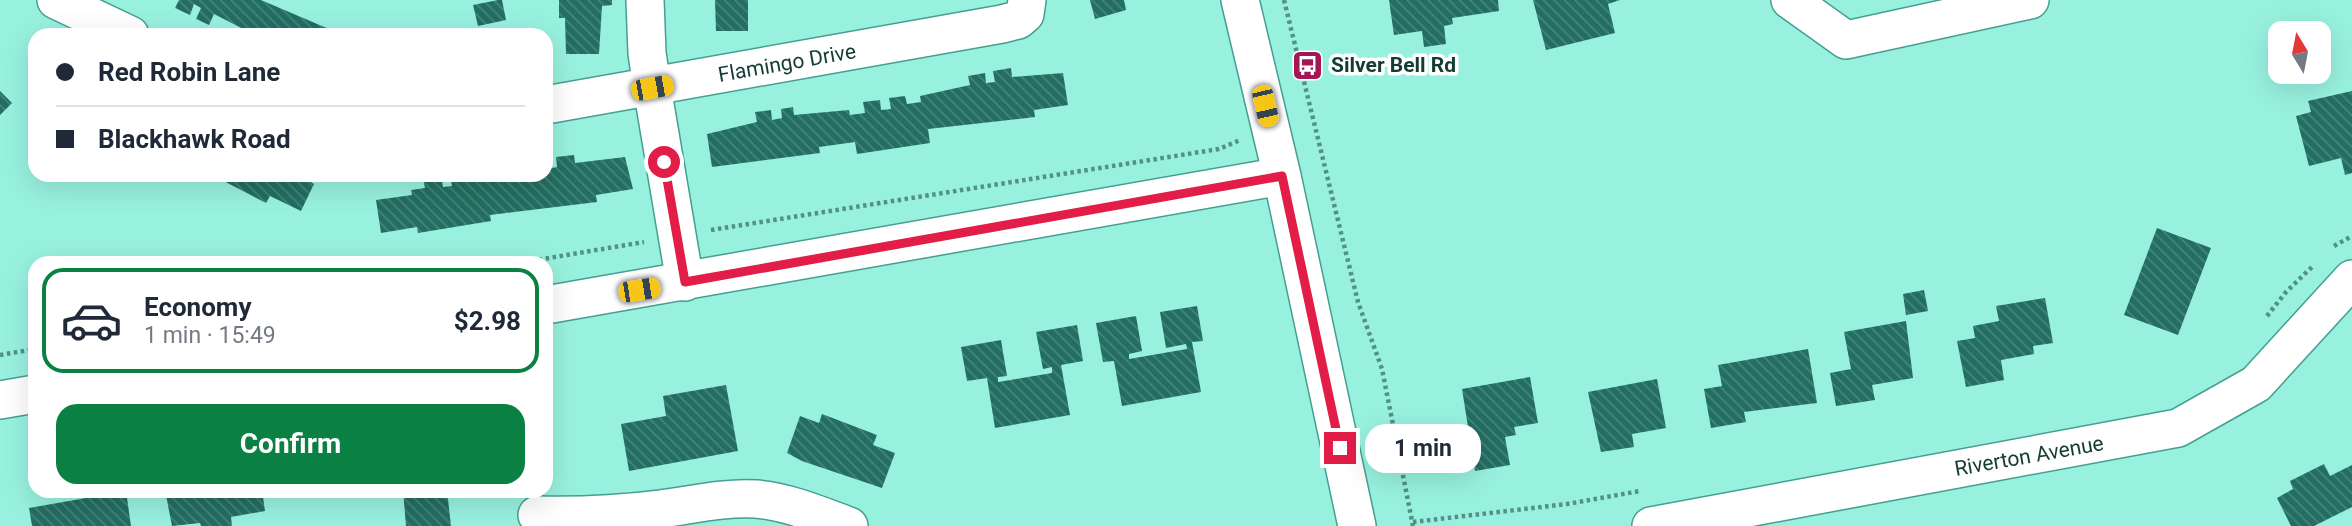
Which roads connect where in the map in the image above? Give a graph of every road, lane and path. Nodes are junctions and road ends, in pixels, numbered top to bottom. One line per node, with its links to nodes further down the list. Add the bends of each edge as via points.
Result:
1 (56, 0): 8 (street)
2 (645, 0): 9 (street)
3 (1240, 0): 12 (street)
4 (1284, 0): 11 (path)
5 (1790, 0): 6 (street, via 1846,40)
6 (2030, 0)
7 (1026, 7): 9 (street, Flamingo Drive, via 1018,20)
8 (115, 28)
9 (652, 88): 10 (street, Flamingo Drive); 14 (street)
10 (553, 104)
11 (1316, 125): 12 (path); 29 (path, via 1358,302 1382,369)
12 (1272, 132): 13 (street); 14 (path, via 1219,149)
13 (1282, 176): 20 (street); 31 (street)
14 (677, 236): 17 (path); 20 (street)
15 (2352, 236): 16 (path)
16 (2332, 248)
17 (553, 257)
18 (2314, 265): 22 (path)
19 (2352, 279): 32 (street, Riverton Avenue, via 2256,384 2178,428)
20 (685, 282): 21 (street)
21 (553, 304)
22 (2263, 321)
23 (28, 350): 24 (path)
24 (0, 355)
25 (28, 395): 26 (street)
26 (0, 400)
27 (1649, 490): 29 (path)
28 (536, 510): 30 (street, via 571,516 749,499 801,508)
29 (1413, 524)
30 (849, 526)
31 (1357, 526)
32 (1651, 526)

